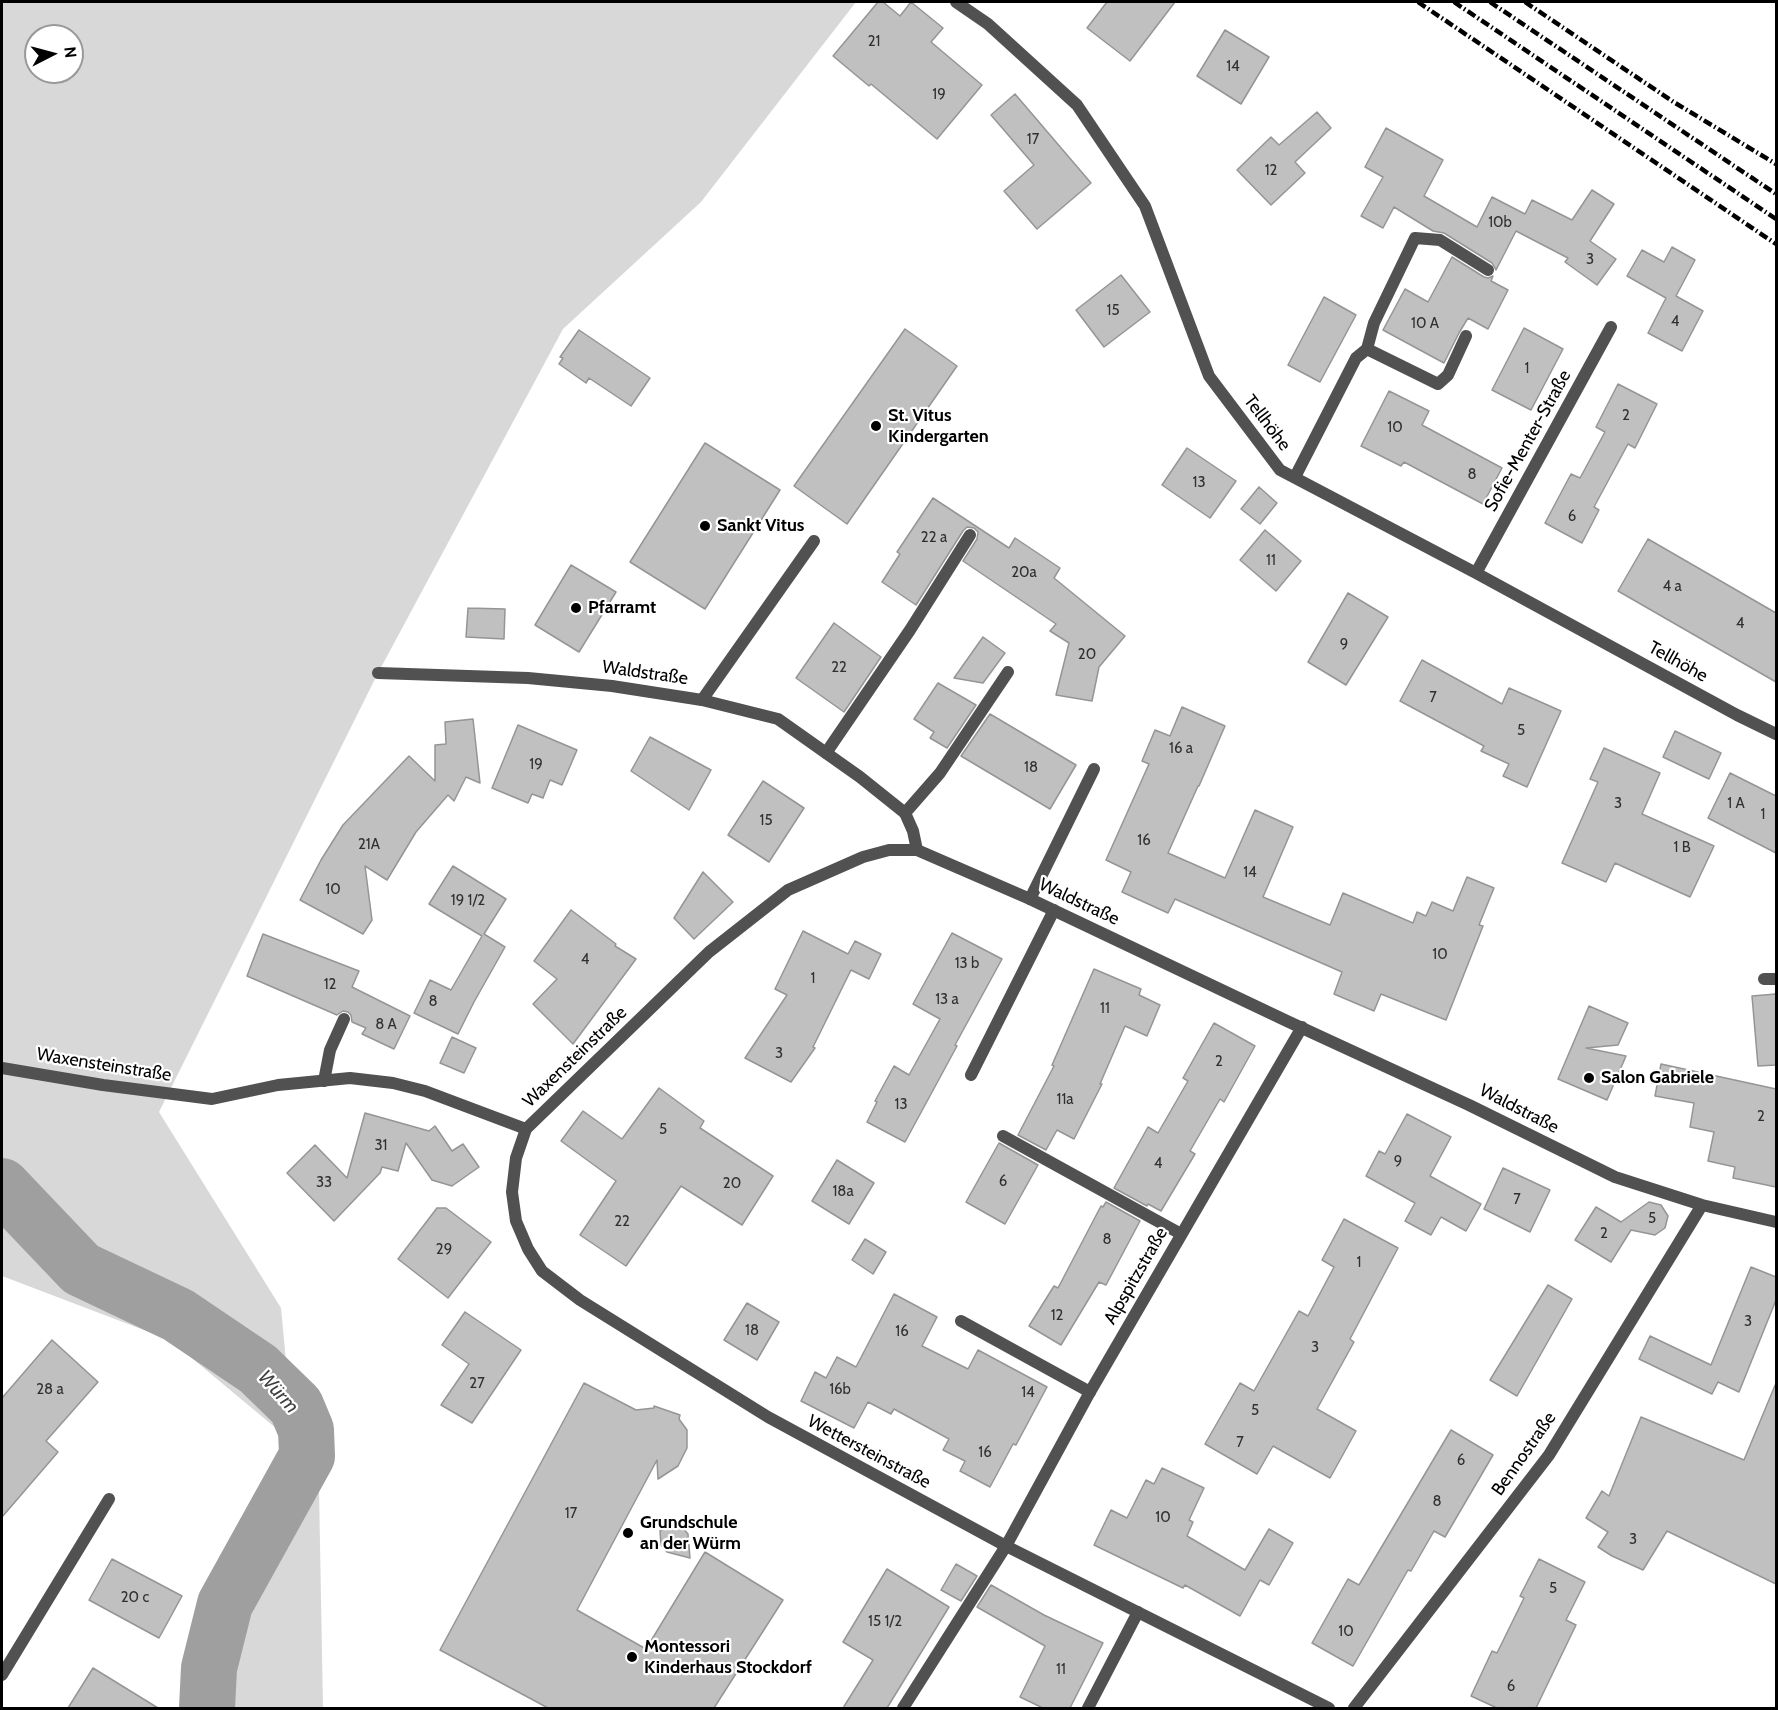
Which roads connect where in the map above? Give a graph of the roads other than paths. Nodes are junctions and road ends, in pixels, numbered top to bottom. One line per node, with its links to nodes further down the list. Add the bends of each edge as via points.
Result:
1 (956, 2): 6 (street, Tellhöhe, via 988,24 1077,105 1145,206 1209,376 1280,470)
2 (1488, 270): 5 (street, via 1440,240 1415,238 1374,323)
3 (1611, 327): 9 (street, Sofie-Menter-Straße)
4 (1466, 336): 5 (street, via 1448,375 1438,384)
5 (1367, 349): 6 (street, via 1356,358)
6 (1295, 477): 9 (street, Tellhöhe)
7 (970, 535): 14 (street)
8 (814, 541): 12 (street)
9 (1476, 573): 13 (street, Tellhöhe)
10 (1008, 672): 16 (street, via 940,773)
11 (378, 673): 12 (street, Waldstraße, via 528,678)
12 (702, 700): 14 (street, Waldstraße, via 778,719)
13 (1776, 734)
14 (826, 753): 16 (street, Waldstraße)
15 (1094, 769): 18 (street)
16 (905, 813): 17 (street)
17 (917, 850): 18 (street, Waldstraße); 25 (street, Waxensteinstraße, via 889,850 863,856 788,890 709,952)
18 (1030, 898): 19 (street, Waldstraße)
19 (1054, 910): 21 (street, Waldstraße); 23 (street)
20 (344, 1019): 24 (street, via 330,1050)
21 (1302, 1027): 27 (street, Waldstraße, via 1469,1104 1615,1178); 29 (street, Alpspitzstraße)
22 (2, 1068): 24 (street, Waxensteinstraße, via 212,1099 278,1085)
23 (971, 1075)
24 (324, 1081): 25 (street, Waxensteinstraße, via 350,1078 425,1090)
25 (526, 1129): 33 (street, Wettersteinstraße, via 516,1158 512,1192 516,1221 542,1271 580,1300 768,1418)
26 (1004, 1136): 29 (street)
27 (1702, 1205): 28 (street, Waldstraße); 39 (street, Bennostraße, via 1549,1455)
28 (1776, 1222)
29 (1181, 1234): 31 (street, Alpspitzstraße)
30 (961, 1321): 31 (street)
31 (1090, 1392): 33 (street, Alpspitzstraße)
32 (109, 1499): 35 (street)
33 (1006, 1546): 34 (street, Wettersteinstraße); 36 (street, Alpspitzstraße)
34 (1138, 1612): 37 (street); 38 (street, Wettersteinstraße)
35 (2, 1676)
36 (903, 1708)
37 (1088, 1708)
38 (1329, 1708)
39 (1354, 1708)

